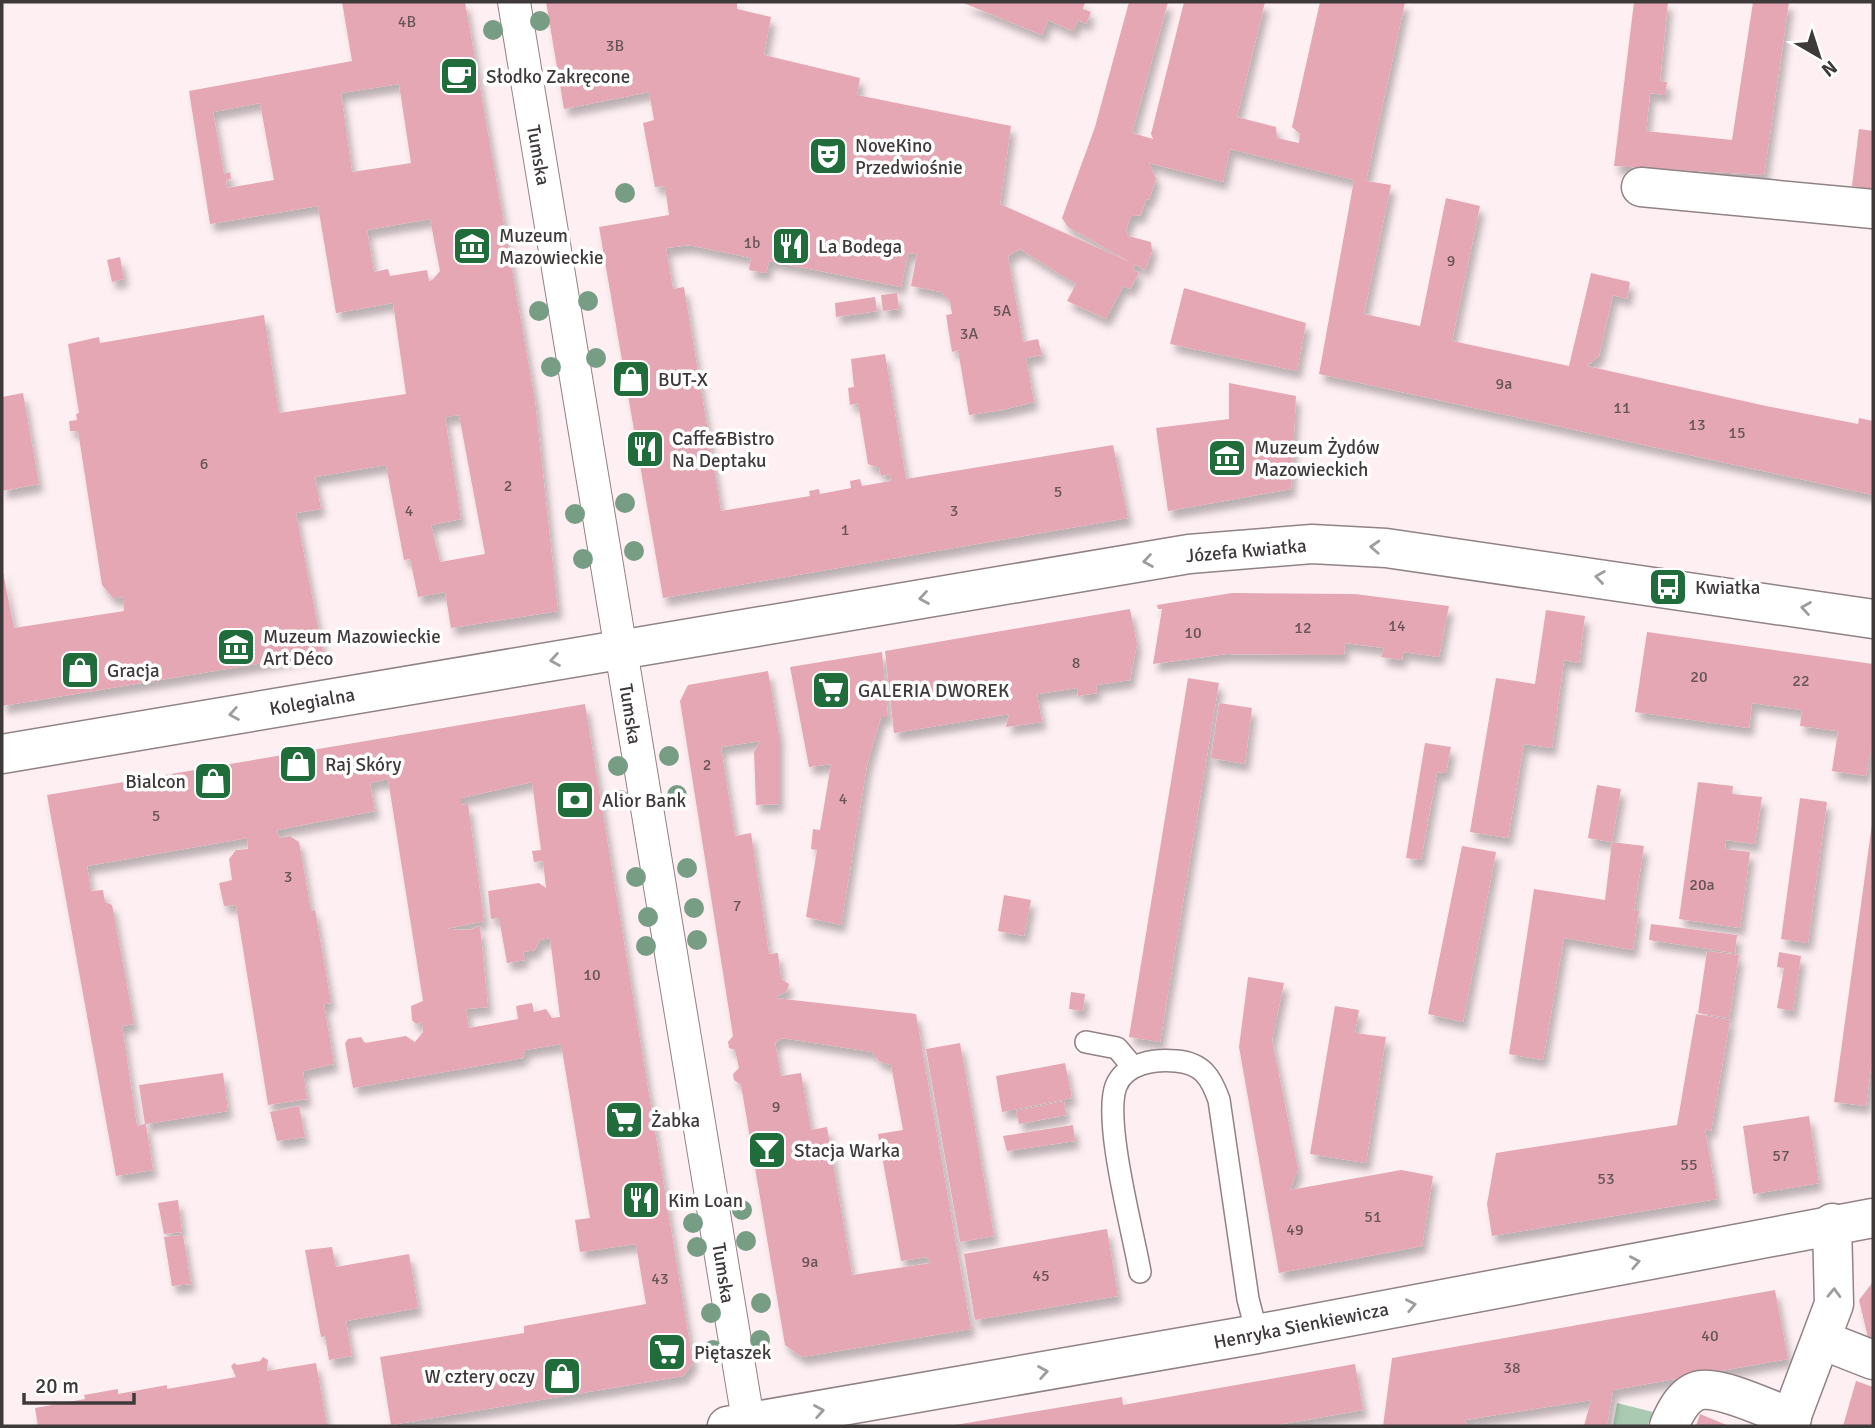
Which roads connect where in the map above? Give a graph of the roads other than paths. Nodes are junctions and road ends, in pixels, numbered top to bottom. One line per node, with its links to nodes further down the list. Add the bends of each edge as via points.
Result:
1 (514, 2): 5 (street, Tumska)
2 (1641, 187): 3 (street)
3 (1873, 209)
4 (1873, 619): 5 (street, Józefa Kwiatka, one-way to 5, via 1399,550 1312,544 1189,555)
5 (622, 649): 6 (street, Kolegialna, one-way to 6); 16 (street, Tumska)
6 (2, 754)
7 (1086, 1042): 8 (lane, via 1118,1048)
8 (1133, 1067): 11 (lane, via 1115,1088 1113,1118); 12 (lane, via 1182,1061 1201,1067 1213,1082)
9 (1873, 1218): 10 (street, Henryka Sienkiewicza)
10 (1832, 1223): 12 (street, Henryka Sienkiewicza, one-way to 10); 13 (street, one-way to 10, via 1834,1304)
11 (1140, 1272)
12 (1257, 1334): 16 (street, Henryka Sienkiewicza, one-way to 12)
13 (1822, 1340): 14 (street); 15 (street)
14 (1873, 1360)
15 (1790, 1422): 17 (street, via 1717,1391 1699,1390 1685,1399)
16 (741, 1425)
17 (1669, 1426)

